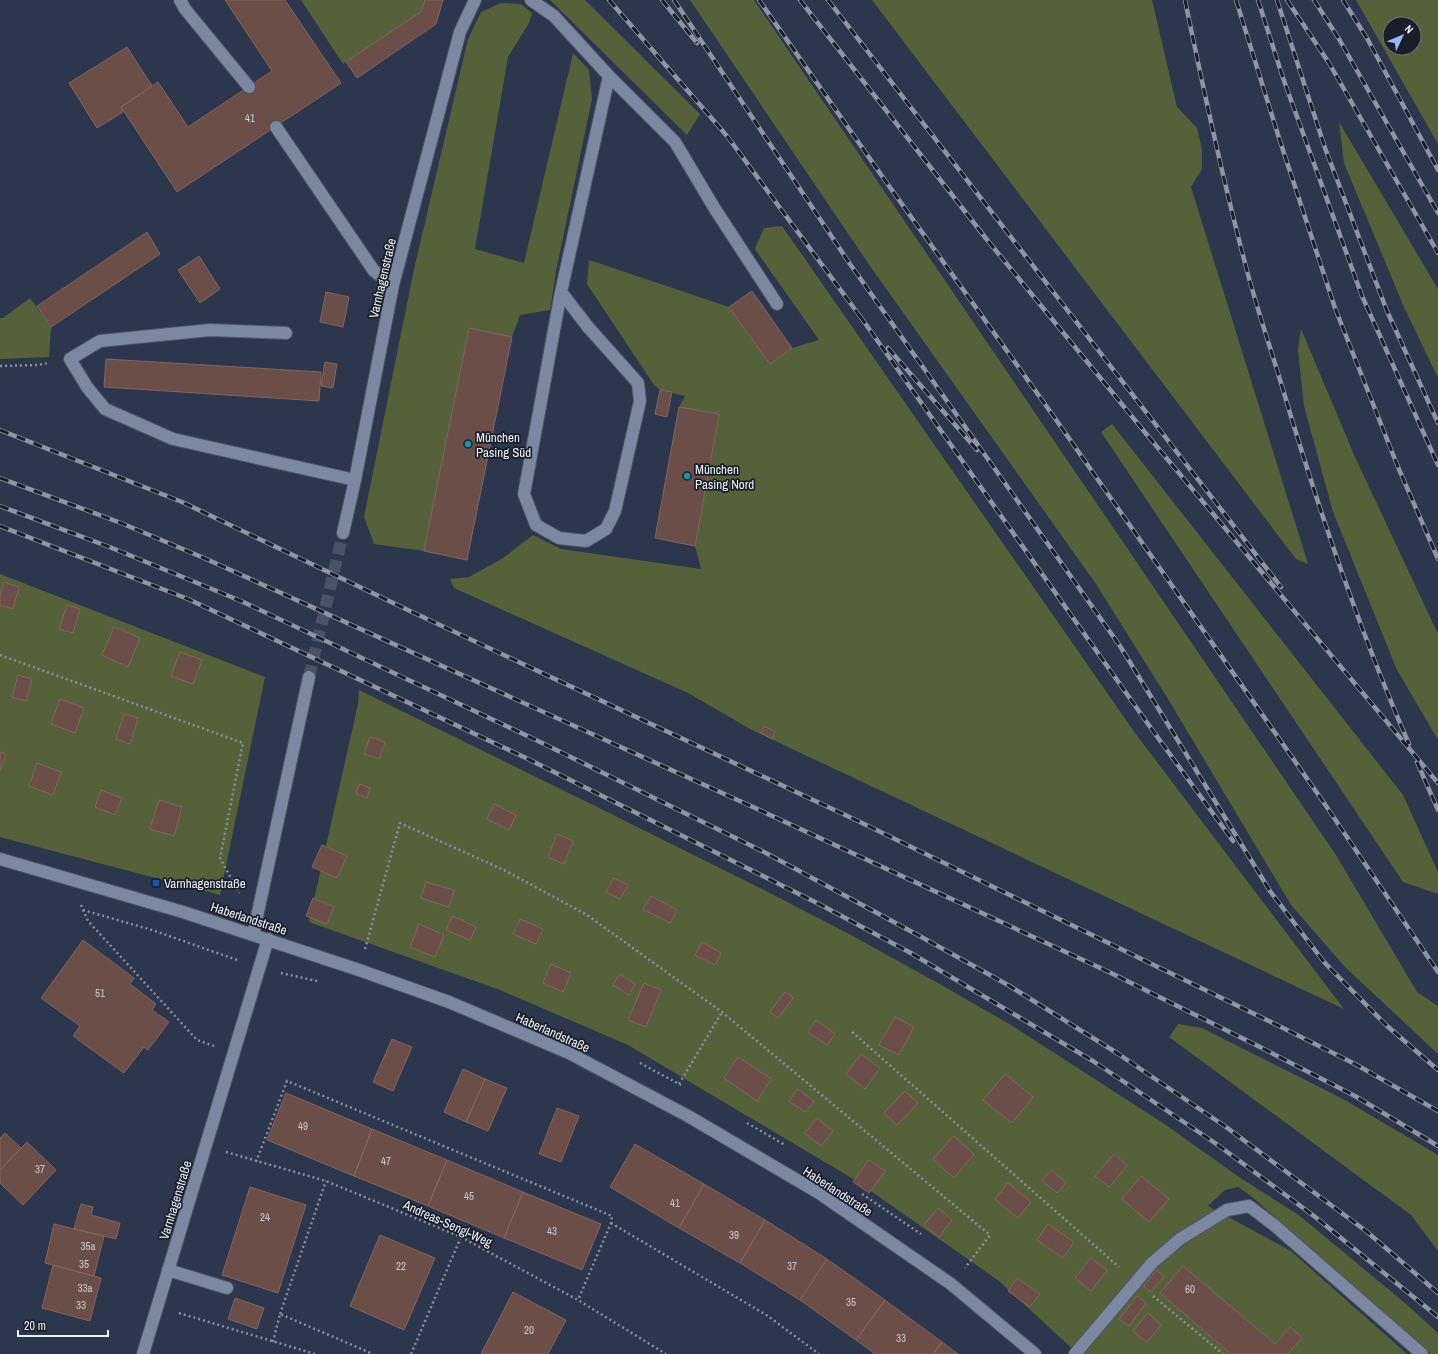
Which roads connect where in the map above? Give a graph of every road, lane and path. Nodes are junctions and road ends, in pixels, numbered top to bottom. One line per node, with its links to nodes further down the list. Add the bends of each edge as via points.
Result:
1 (180, 0): 5 (street)
2 (475, 0): 7 (street, Varnhagenstraße, via 460,32)
3 (531, 0): 4 (street, via 554,16)
4 (609, 76): 8 (street); 9 (street, via 675,142)
5 (249, 87)
6 (276, 127): 7 (street, via 374,271)
7 (393, 285): 13 (street, Varnhagenstraße)
8 (561, 292): 8 (street, via 524,494 536,526 558,538 586,541 606,529 615,511 640,401 638,383)
9 (777, 304)
10 (286, 333): 11 (street, via 210,330 100,341)
11 (70, 359): 12 (path, via 38,365); 13 (street, via 87,387 105,409 173,439)
12 (0, 366)
13 (355, 480): 14 (street, Varnhagenstraße)
14 (342, 533)
15 (0, 656): 20 (path, via 243,743 220,858 240,895)
16 (309, 677): 21 (street)
17 (0, 859): 18 (street, Haberlandstraße)
18 (69, 879): 19 (path); 20 (street, Haberlandstraße)
19 (83, 910): 23 (path, via 152,930); 28 (path, via 88,921 197,1040)
20 (234, 928): 21 (street, Haberlandstraße)
21 (253, 935): 22 (street, Haberlandstraße)
22 (268, 939): 23 (street, Varnhagenstraße); 24 (street, Haberlandstraße)
23 (259, 968): 25 (path); 30 (street, Varnhagenstraße)
24 (359, 970): 26 (path, via 400,823 506,872 587,915); 37 (street, Haberlandstraße, via 449,1002 569,1053 688,1116 819,1193)
25 (318, 982)
26 (722, 1012): 29 (path); 37 (path, via 990,1235)
27 (852, 1032): 36 (path)
28 (212, 1045)
29 (679, 1084)
30 (207, 1145): 31 (path, Andreas-Sengl-Weg); 35 (street, Varnhagenstraße)
31 (256, 1162): 32 (path, Andreas-Sengl-Weg); 33 (path, via 287,1081 612,1216)
32 (326, 1181): 34 (path, Andreas-Sengl-Weg); 41 (path)
33 (611, 1223): 39 (path); 48 (path, via 768,1316)
34 (461, 1237): 39 (path, Andreas-Sengl-Weg); 46 (path)
35 (168, 1270): 38 (street); 40 (street, Varnhagenstraße)
36 (1136, 1282): 50 (street); 51 (path); 52 (street, via 1152,1263 1180,1239 1227,1210 1249,1206)
37 (951, 1284): 49 (street, Haberlandstraße)
38 (226, 1288)
39 (578, 1300): 47 (path, Andreas-Sengl-Weg)
40 (157, 1306): 42 (path); 43 (street, Varnhagenstraße)
41 (280, 1314): 42 (path); 45 (path)
42 (273, 1342): 44 (path)
43 (143, 1354)
44 (315, 1354)
45 (373, 1354)
46 (411, 1354)
47 (666, 1354)
48 (819, 1354)
49 (1035, 1354)
50 (1075, 1354)
51 (1223, 1354)
52 (1422, 1354)

